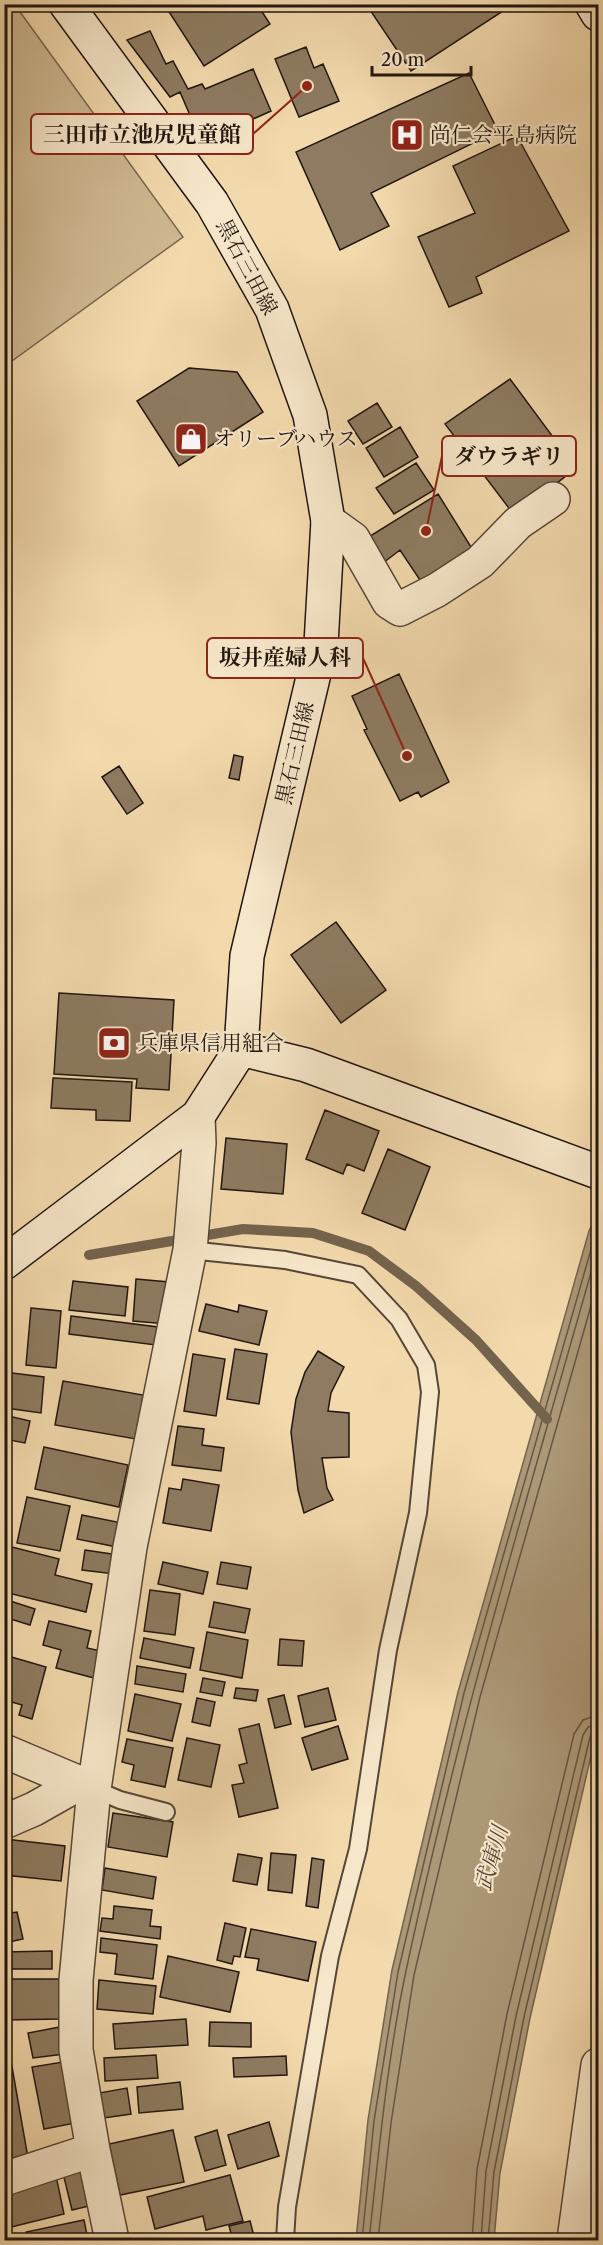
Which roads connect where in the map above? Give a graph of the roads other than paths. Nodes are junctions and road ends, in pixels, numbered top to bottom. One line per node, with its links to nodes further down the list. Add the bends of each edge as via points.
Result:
1 (66, 4): 5 (street, 黒石三田線, via 212,202 272,309 310,415)
2 (592, 4): 3 (street)
3 (598, 14)
4 (553, 499): 5 (street, via 518,523 480,562 400,609 389,602 353,539)
5 (328, 521): 6 (street, 黒石三田線, via 321,644 247,956)
6 (241, 1049): 7 (street); 8 (street, via 306,1065)
7 (198, 1116): 9 (street); 10 (street)
8 (598, 1172)
9 (191, 1237): 12 (street); 19 (lane, via 358,1275 399,1319 426,1365 430,1392 418,1513 388,1650 358,1849 330,1956 287,2207)
10 (4, 1263)
11 (4, 1751): 12 (street)
12 (87, 1786): 13 (lane); 14 (street); 16 (street, via 76,2050)
13 (166, 1812)
14 (4, 1822)
15 (598, 2065): 20 (street)
16 (93, 2150): 17 (street); 18 (street)
17 (4, 2179)
18 (112, 2241)
19 (285, 2241)
20 (574, 2241)

